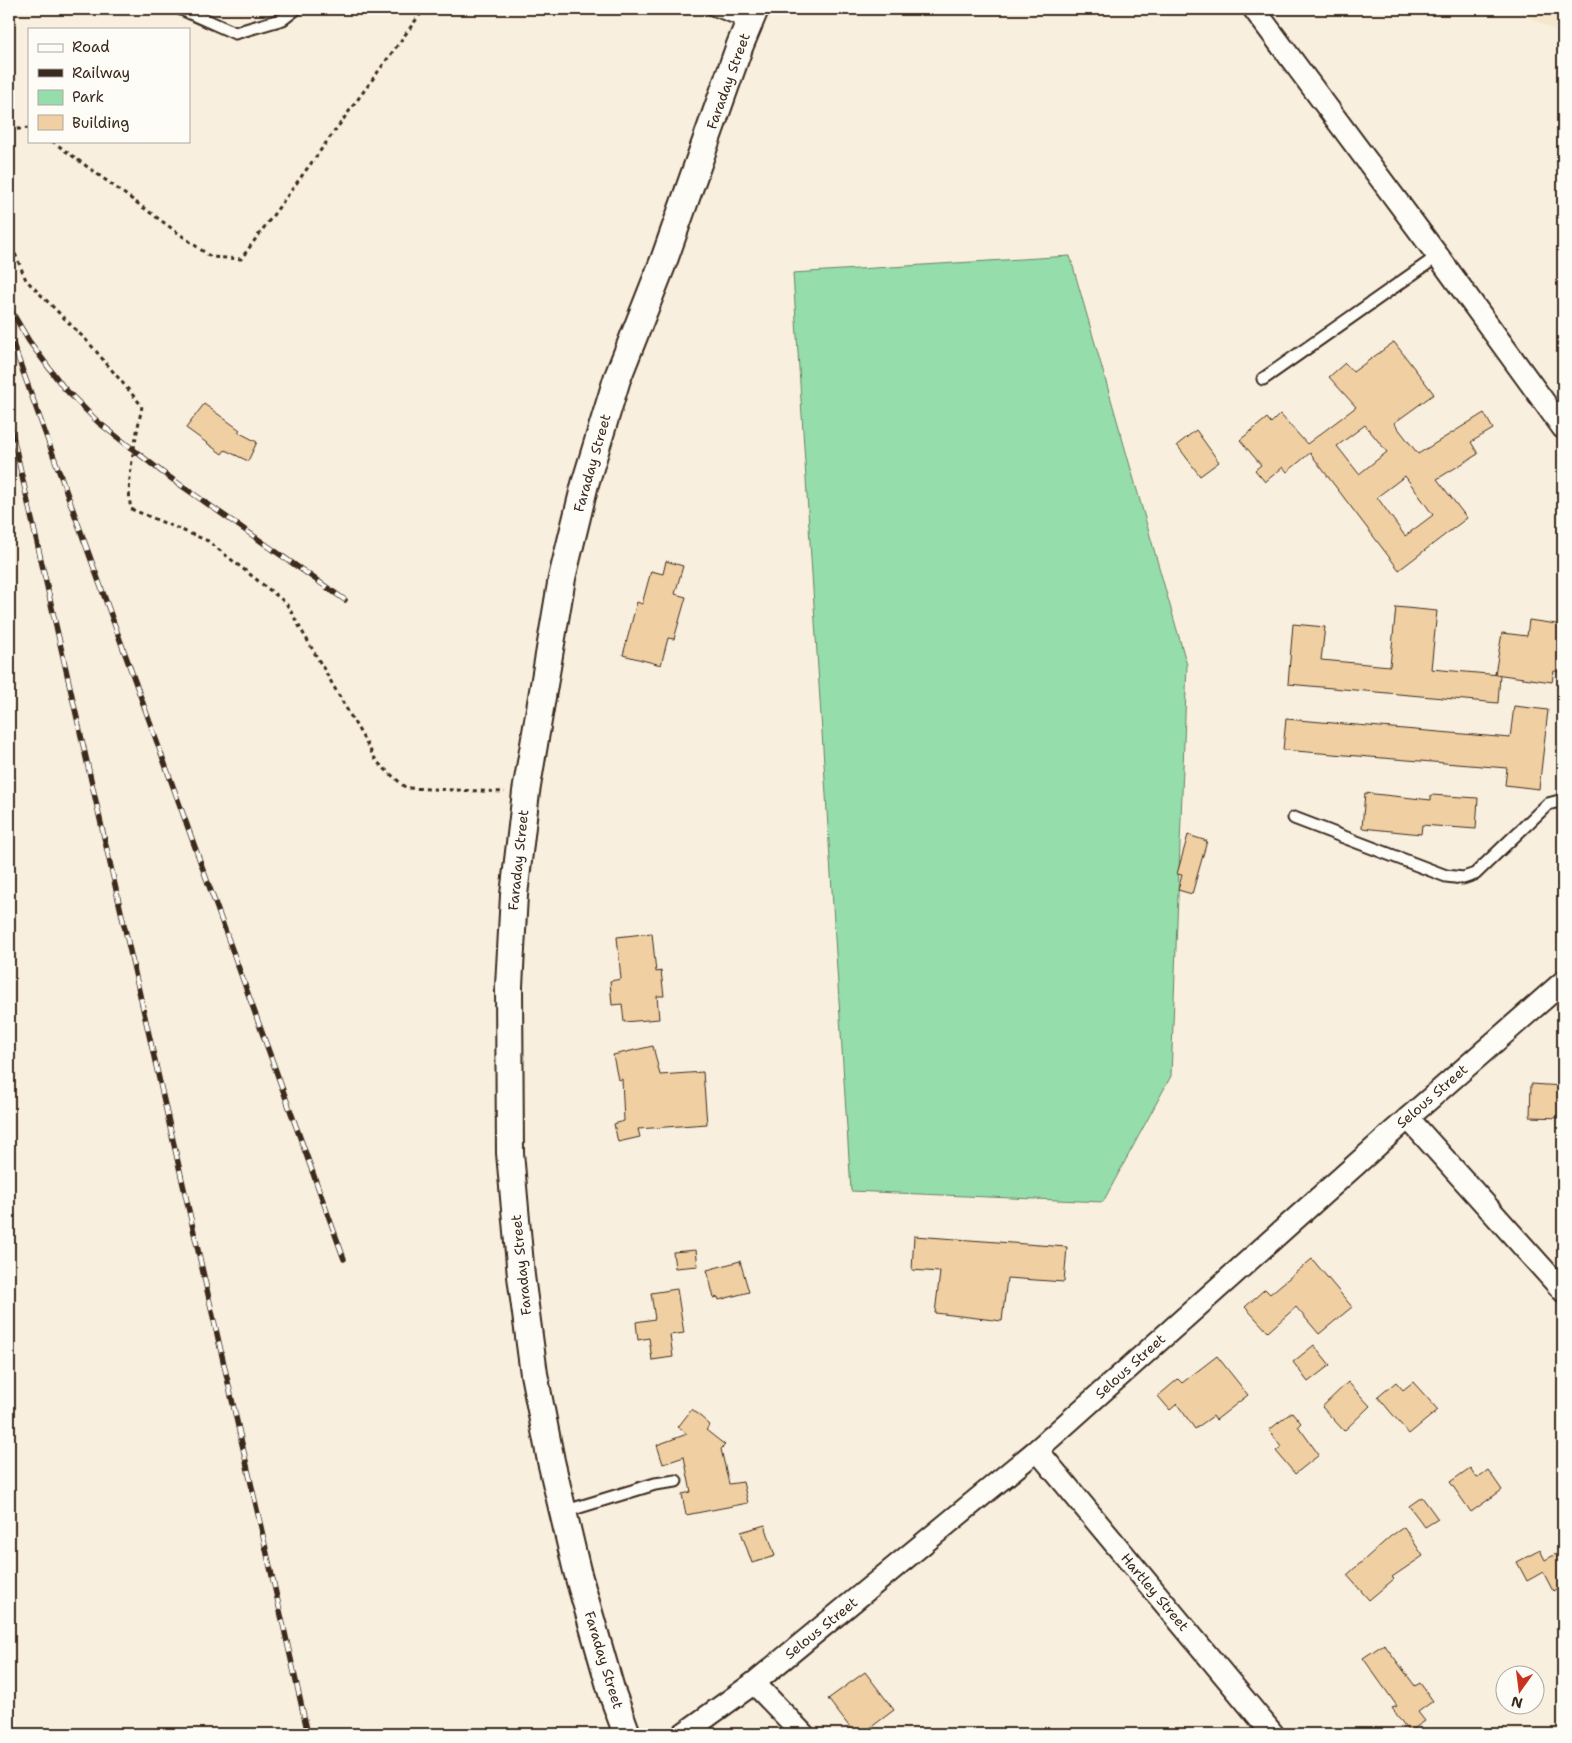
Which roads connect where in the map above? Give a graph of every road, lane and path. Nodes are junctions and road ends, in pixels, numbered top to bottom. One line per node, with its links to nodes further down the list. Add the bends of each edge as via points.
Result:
1 (181, 9): 2 (lane, via 234,33 284,19)
2 (296, 9)
3 (424, 9): 9 (path, via 241,259 211,257)
4 (712, 9): 6 (lane)
5 (1254, 9): 11 (street)
6 (752, 16): 14 (street, Faraday Street, via 618,379 585,484 562,578)
7 (28, 128): 8 (path)
8 (9, 130)
9 (53, 142)
10 (9, 239): 14 (path, via 26,280 90,344 142,406 128,498 131,509 208,541 286,603 377,762 406,788)
11 (1438, 256): 12 (lane); 13 (street)
12 (1263, 379)
13 (1563, 428)
14 (526, 792): 22 (street, Faraday Street, via 514,896 509,986 510,1153 534,1374)
15 (1563, 800): 16 (lane, via 1548,804 1474,874 1463,878 1446,876)
16 (1294, 818)
17 (1563, 982): 18 (street, Selous Street)
18 (1408, 1118): 19 (street); 20 (street, Selous Street)
19 (1563, 1291)
20 (1038, 1450): 23 (street, Selous Street); 27 (street, Hartley Street)
21 (676, 1481): 22 (lane, via 655,1484)
22 (563, 1512): 24 (street, Faraday Street, via 577,1571)
23 (754, 1683): 25 (street, Selous Street); 26 (street)
24 (627, 1734)
25 (683, 1734)
26 (804, 1734)
27 (1273, 1734)

